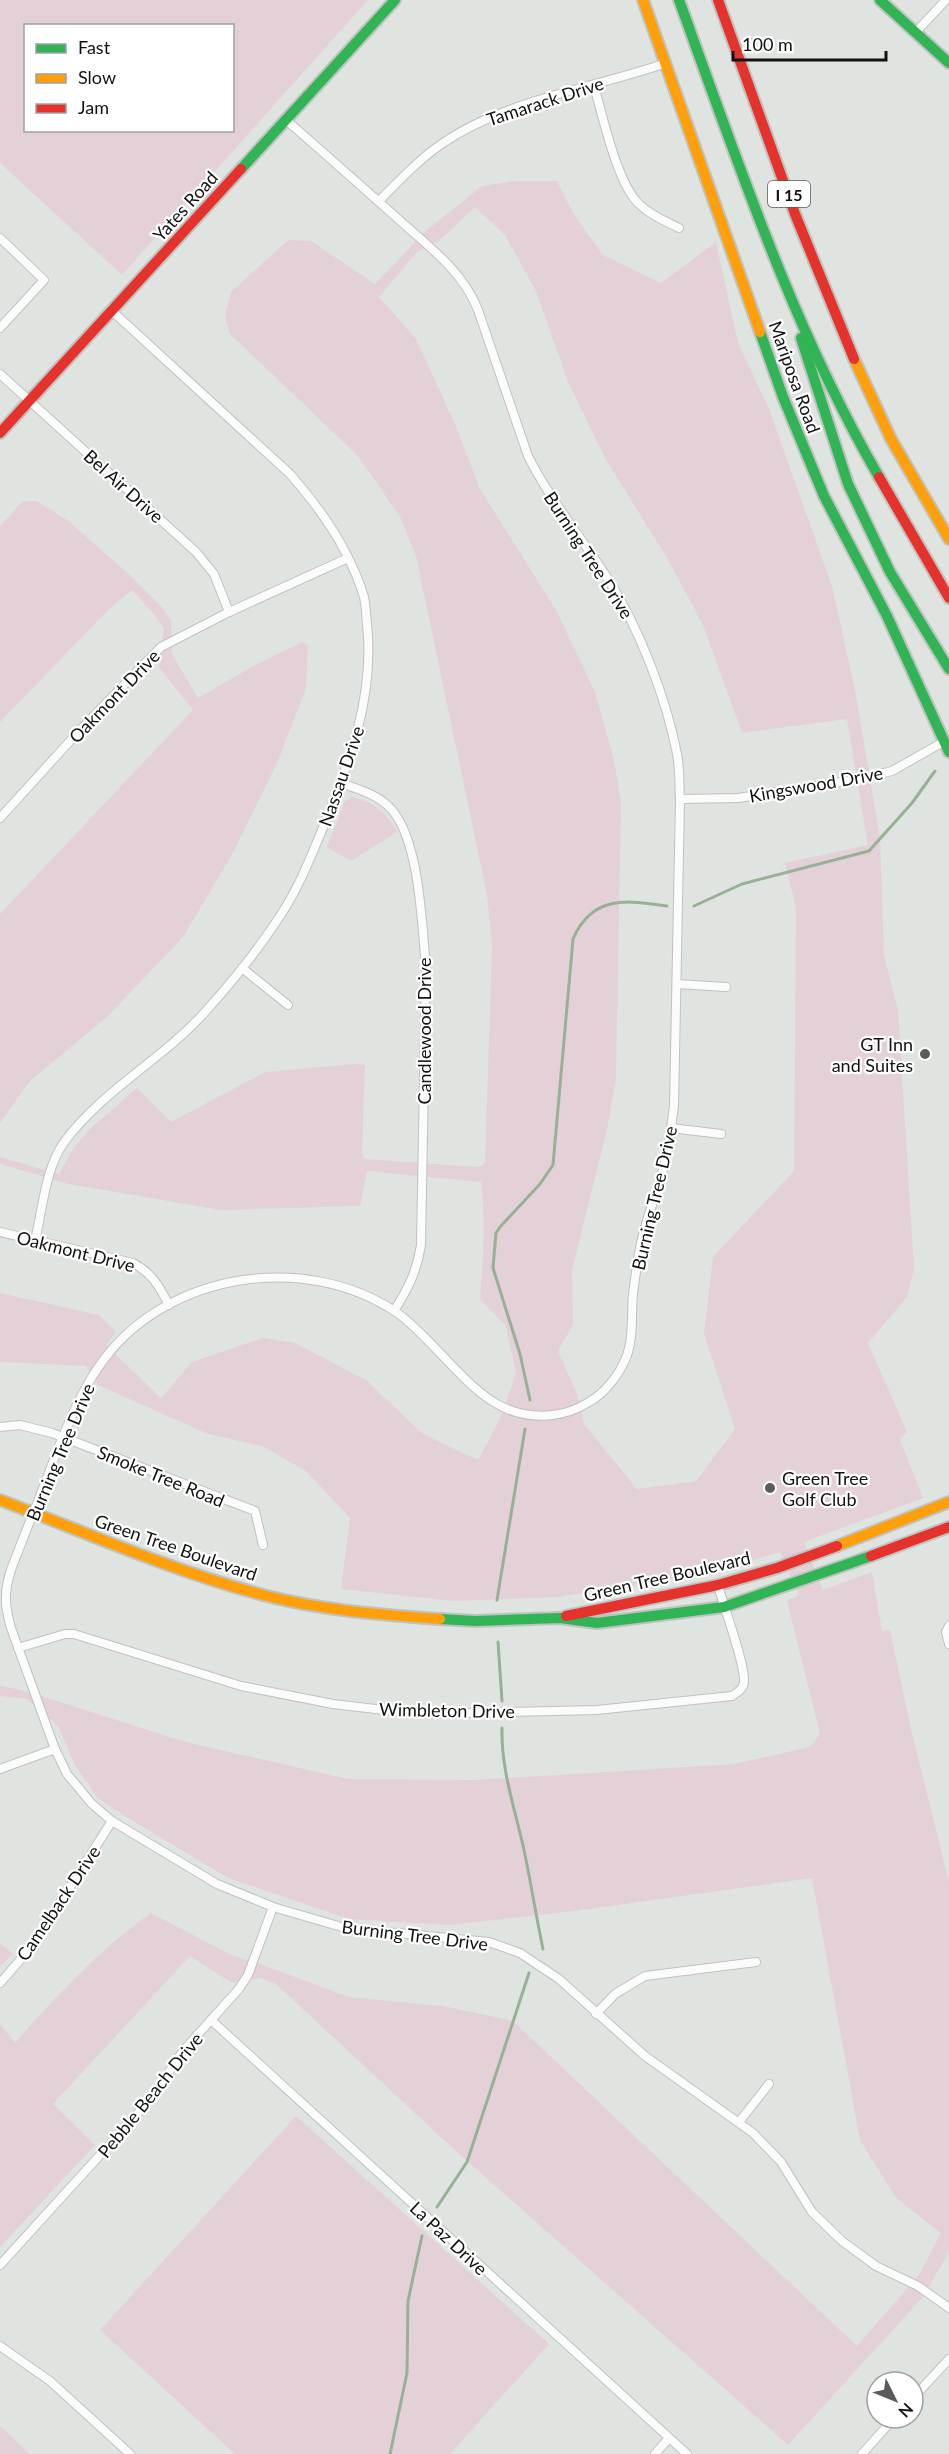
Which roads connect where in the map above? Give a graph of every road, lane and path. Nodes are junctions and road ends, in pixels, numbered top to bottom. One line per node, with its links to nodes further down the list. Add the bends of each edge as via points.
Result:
1 (395, 0): 11 (main road, Yates Road)
2 (643, 0): 8 (main road, Mariposa Road)
3 (679, 0): 15 (main road, I 15)
4 (718, 0): 21 (main road, I 15, via 814,263 866,386 884,426)
5 (880, 0): 7 (main road)
6 (946, 0): 7 (street)
7 (915, 33): 9 (main road)
8 (666, 63): 10 (street, Tamarack Drive); 26 (main road, Mariposa Road, via 783,397 824,496 887,616)
9 (949, 63)
10 (594, 86): 12 (street, Tamarack Drive, via 512,108 473,124 416,164); 13 (street, via 625,186 651,214)
11 (286, 120): 12 (street, Burning Tree Drive); 16 (main road, Yates Road)
12 (379, 201): 29 (street, Burning Tree Drive, via 453,269 473,296 528,456 608,578 644,649 677,755)
13 (680, 228)
14 (0, 238): 17 (street, via 44,280)
15 (781, 278): 23 (main road, I 15, via 858,441); 25 (main road, via 848,484 890,572)
16 (112, 311): 19 (main road, Yates Road); 22 (street, Nassau Drive, via 290,474 326,517)
17 (0, 328)
18 (0, 374): 19 (street, Bel Air Drive)
19 (30, 401): 20 (main road, Yates Road); 24 (street, Bel Air Drive, via 195,552 214,574)
20 (0, 434)
21 (949, 539)
22 (348, 558): 24 (street, Oakmont Drive); 28 (street, Nassau Drive, via 364,599 370,649 364,705)
23 (949, 598)
24 (229, 612): 30 (street, Oakmont Drive, via 161,647)
25 (949, 669)
26 (945, 741): 27 (main road, Mariposa Road); 29 (street, Kingswood Drive, via 892,771 854,780 738,798)
27 (949, 752)
28 (341, 783): 31 (street, Nassau Drive, via 310,859 281,914); 40 (street, Candlewood Drive, via 378,798 405,828 414,866 426,969 421,1245 411,1284)
29 (680, 799): 32 (street, Burning Tree Drive)
30 (0, 818)
31 (242, 968): 34 (street); 38 (street, Nassau Drive, via 203,1014 94,1110 64,1142 49,1175)
32 (676, 984): 33 (street); 35 (street, Burning Tree Drive, via 674,1106)
33 (726, 987)
34 (288, 1005)
35 (670, 1128): 36 (street); 40 (street, Burning Tree Drive, via 663,1170 640,1247 626,1358 615,1378 591,1402 562,1414 539,1416 503,1407 486,1398)
36 (721, 1134)
37 (0, 1232): 38 (street, Oakmont Drive)
38 (35, 1240): 39 (street, Oakmont Drive, via 134,1263 156,1280)
39 (169, 1305): 40 (street, Burning Tree Drive, via 221,1283 271,1277 313,1280 355,1292); 42 (street, Burning Tree Drive, via 141,1323 106,1356 85,1388)
40 (394, 1311)
41 (0, 1427): 42 (street, Smoke Tree Road, via 34,1427)
42 (63, 1437): 45 (street, Burning Tree Drive); 47 (street, Smoke Tree Road, via 255,1511)
43 (0, 1500): 45 (main road, Green Tree Boulevard)
44 (949, 1502): 48 (main road, Green Tree Boulevard, via 797,1561)
45 (33, 1513): 50 (main road, Green Tree Boulevard, via 198,1576 321,1607 475,1621); 53 (street, Burning Tree Drive, via 6,1592 6,1608)
46 (949, 1527): 49 (main road, Green Tree Boulevard)
47 (263, 1545)
48 (718, 1585): 49 (street, Wimbleton Drive); 50 (main road, Green Tree Boulevard)
49 (724, 1607): 50 (main road, Green Tree Boulevard, via 597,1623); 53 (street, Wimbleton Drive, via 742,1667 744,1682 740,1690 732,1696 597,1710 418,1714 333,1704 241,1686 74,1634)
50 (560, 1618)
51 (949, 1626): 52 (street)
52 (949, 1644)
53 (18, 1648): 54 (street, Burning Tree Drive)
54 (55, 1749): 55 (street); 56 (street, Burning Tree Drive, via 76,1788)
55 (0, 1769)
56 (112, 1821): 57 (street, Burning Tree Drive, via 217,1884); 59 (street, Camelback Drive, via 34,1944)
57 (273, 1907): 60 (street, Burning Tree Drive, via 345,1928 489,1942 505,1947 540,1964); 61 (street, Pebble Beach Drive, via 248,1975)
58 (756, 1962): 60 (street, via 645,1977 615,1994)
59 (0, 1983)
60 (596, 2014): 63 (street, Burning Tree Drive, via 645,2056)
61 (211, 2020): 64 (street, Pebble Beach Drive, via 183,2051 151,2099); 70 (street, La Paz Drive)
62 (769, 2084): 63 (street)
63 (739, 2122): 65 (street, Burning Tree Drive, via 770,2148 812,2212 842,2241)
64 (0, 2265)
65 (949, 2308)
66 (0, 2346): 71 (street, via 50,2381)
67 (949, 2359): 68 (street)
68 (925, 2385)
69 (883, 2430): 74 (street)
70 (669, 2438): 72 (street); 73 (street, La Paz Drive)
71 (130, 2454)
72 (655, 2454)
73 (687, 2454)
74 (862, 2454)

